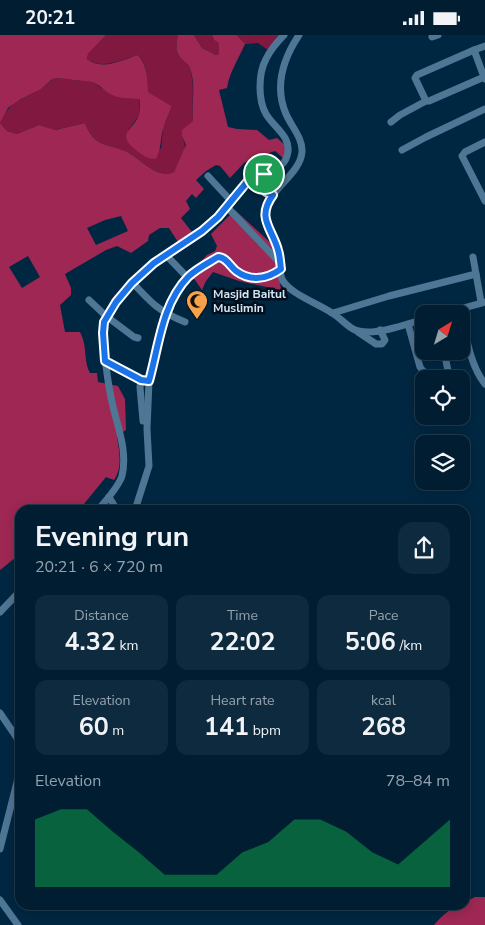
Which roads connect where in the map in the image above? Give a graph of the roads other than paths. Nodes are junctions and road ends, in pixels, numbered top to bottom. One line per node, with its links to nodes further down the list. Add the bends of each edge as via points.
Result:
1 (284, 35): 11 (street, via 266,58 261,93 267,116 284,135 289,148 286,160)
2 (299, 35): 13 (street, via 286,59 280,90 286,114 302,150 297,166)
3 (485, 46): 4 (street)
4 (474, 50): 5 (street); 6 (street, via 415,76)
5 (485, 77): 6 (street)
6 (426, 101): 8 (street)
7 (485, 109): 10 (street)
8 (391, 122)
9 (485, 142): 14 (street, via 465,151 462,156)
10 (402, 150)
11 (264, 174): 13 (street, via 257,182); 15 (street, via 247,182)
12 (208, 177): 15 (street)
13 (273, 195): 18 (street, via 265,217 278,247)
14 (485, 201)
15 (229, 204): 16 (street, via 202,231); 18 (street)
16 (166, 255): 20 (street); 21 (street)
17 (472, 257): 19 (street)
18 (280, 266): 20 (street, via 269,277 245,276 218,257); 25 (street, via 282,279 288,286)
19 (476, 274): 23 (street); 25 (street)
20 (188, 277): 26 (street, via 173,297)
21 (132, 283): 26 (street); 27 (street)
22 (89, 300): 27 (street)
23 (483, 302): 24 (street)
24 (470, 306)
25 (333, 313): 31 (street)
26 (166, 314): 28 (street); 39 (street)
27 (106, 316): 33 (street); 38 (street, via 103,327)
28 (186, 322)
29 (415, 322): 30 (street)
30 (408, 324): 32 (street); 35 (street)
31 (353, 329): 32 (street); 32 (street, via 376,344 382,344 385,340)
32 (380, 330)
33 (138, 338)
34 (470, 348): 40 (street)
35 (415, 349)
36 (418, 360): 37 (street, via 425,373 443,378 449,376)
37 (446, 360)
38 (105, 361): 39 (street); 42 (street, via 124,456 122,476)
39 (145, 380): 41 (street, via 140,387); 45 (street, via 149,466)
40 (485, 384)
41 (143, 426)
42 (109, 497): 43 (street); 44 (street)
43 (102, 505)
44 (114, 505)
45 (137, 505)
46 (15, 596): 47 (street)
47 (0, 612)
48 (0, 713): 49 (street)
49 (15, 734)
50 (15, 790): 51 (street)
51 (0, 849)
52 (0, 900): 53 (street)
53 (18, 925)

